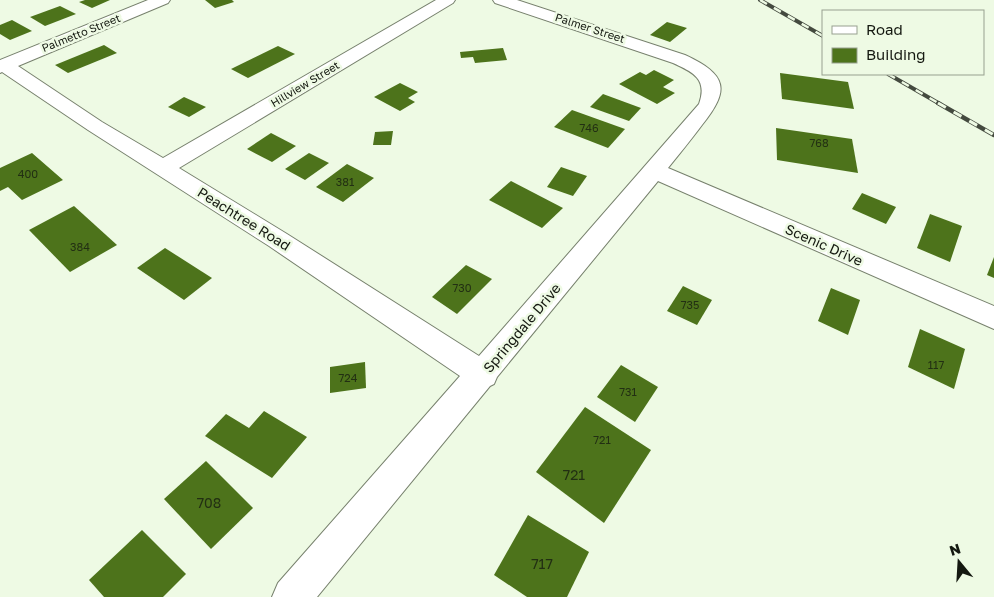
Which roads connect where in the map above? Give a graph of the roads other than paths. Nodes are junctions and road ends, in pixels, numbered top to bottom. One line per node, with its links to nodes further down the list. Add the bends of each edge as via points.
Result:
1 (162, 0): 5 (street, Palmetto Street)
2 (447, 0): 6 (street, Hillview Street)
3 (501, 0): 4 (street, Palmer Street)
4 (679, 58): 7 (street, Springdale Drive, via 706,75 712,86 712,97)
5 (2, 66): 6 (street, Peachtree Road)
6 (163, 168): 9 (street, Peachtree Road)
7 (654, 170): 8 (street, Scenic Drive); 9 (street, Springdale Drive)
8 (994, 318)
9 (483, 374): 10 (street, Springdale Drive)
10 (292, 597)

